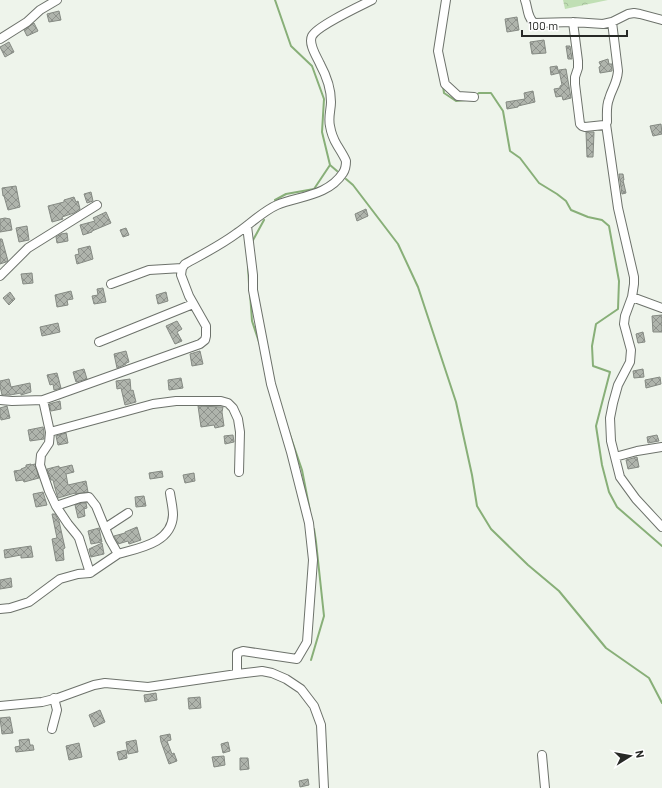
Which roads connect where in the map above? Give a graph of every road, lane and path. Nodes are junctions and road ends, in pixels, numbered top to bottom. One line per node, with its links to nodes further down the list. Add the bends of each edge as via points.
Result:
1 (57, 0): 8 (street)
2 (372, 0): 12 (street, via 322,26 311,40 329,89 329,120 346,161 343,173 330,186 318,193 282,203)
3 (446, 0): 9 (street, via 438,51 445,84 458,96)
4 (525, 0): 6 (street, via 528,15 534,23)
5 (662, 20): 7 (street, via 634,13)
6 (573, 22): 7 (street); 10 (street, via 578,61 575,84 580,124 585,127)
7 (612, 22): 10 (street, via 618,71 616,84 609,99)
8 (0, 38)
9 (474, 97)
10 (606, 124): 16 (street, via 618,208 634,277)
11 (97, 205): 14 (street, via 28,248)
12 (247, 226): 13 (street); 34 (street, via 253,290 271,384 308,523 313,560 307,642 297,659 243,651 236,653)
13 (182, 268): 15 (street, via 149,270); 17 (street, via 180,275)
14 (0, 276)
15 (111, 284)
16 (632, 297): 18 (street); 24 (street, via 624,324 631,350 630,362 618,385 610,418)
17 (193, 304): 19 (street); 21 (street, via 206,326 205,340 200,344)
18 (662, 308)
19 (98, 342)
20 (0, 400): 21 (street)
21 (43, 400): 22 (street)
22 (50, 432): 25 (street, via 153,404 221,401 234,408 238,419); 27 (street, via 49,443 41,454 40,466)
23 (662, 447): 24 (street)
24 (615, 457): 29 (street, via 620,477)
25 (240, 472)
26 (170, 493): 31 (street, via 173,516 170,528 162,537 146,546)
27 (56, 506): 30 (street, via 80,498 89,498 96,506); 32 (street, via 79,538)
28 (128, 513): 30 (street)
29 (662, 527)
30 (105, 528): 31 (street)
31 (118, 554): 32 (street)
32 (90, 573): 33 (street, via 60,579 29,602)
33 (0, 609)
34 (236, 674): 35 (street, via 148,687 105,683); 39 (street, via 262,671 272,673 301,689 314,706 320,725)
35 (54, 698): 36 (street, via 42,702); 37 (street, via 56,710)
36 (0, 706)
37 (52, 729)
38 (542, 755): 40 (street)
39 (324, 788)
40 (545, 788)

